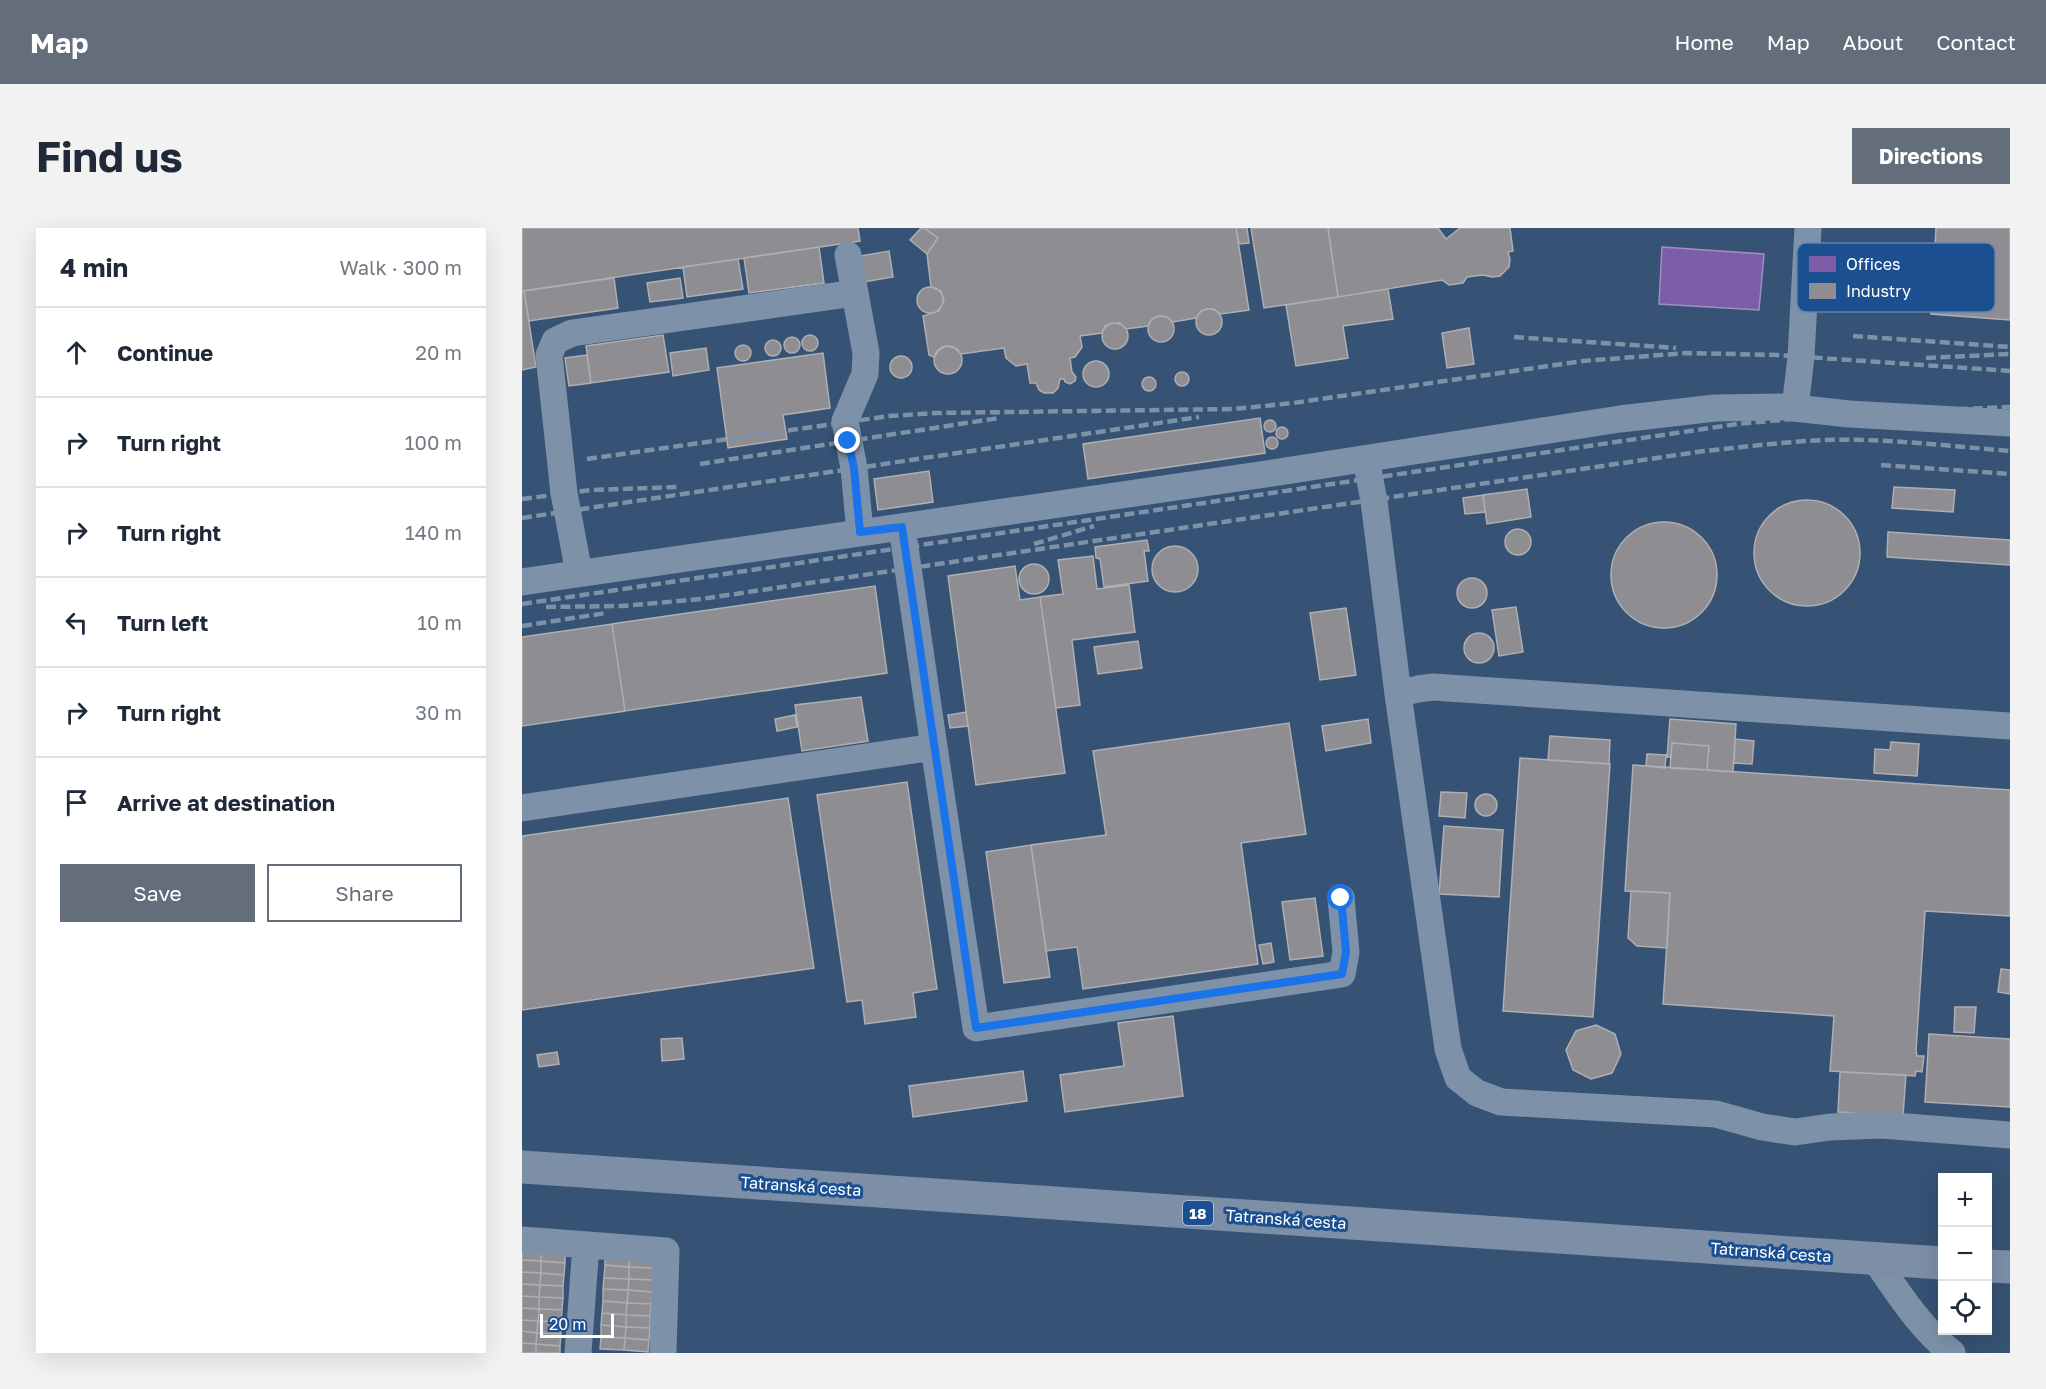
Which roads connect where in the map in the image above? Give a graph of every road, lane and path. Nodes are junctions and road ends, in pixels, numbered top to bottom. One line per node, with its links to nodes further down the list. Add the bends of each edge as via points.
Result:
1 (1808, 228): 2 (lane)
2 (1807, 243)
3 (848, 255): 4 (lane)
4 (855, 293): 10 (lane, via 866,353 865,374 845,422); 11 (lane, via 572,333 555,341 549,355 564,493)
5 (1803, 312): 6 (lane)
6 (1795, 408): 7 (lane); 8 (lane, via 1715,408 1620,419)
7 (2010, 423)
8 (1366, 459): 9 (lane); 13 (lane)
9 (902, 527): 10 (lane); 15 (lane)
10 (860, 532): 11 (lane)
11 (579, 573): 12 (lane)
12 (522, 582)
13 (1398, 694): 14 (lane, via 1433,687); 18 (lane, via 1448,1049 1458,1078 1477,1093 1501,1102 1716,1114 1795,1132 1881,1125)
14 (2010, 726)
15 (934, 747): 16 (lane); 17 (lane, via 976,1028 1342,974 1346,952)
16 (522, 808)
17 (1341, 898)
18 (2010, 1135)
19 (522, 1167): 22 (main road, Tatranská cesta / 18)
20 (522, 1240): 21 (lane)
21 (586, 1245): 26 (lane); 27 (lane, via 666,1251)
22 (1874, 1258): 23 (main road, Tatranská cesta / 18); 28 (lane, via 1905,1304)
23 (1938, 1263)
24 (1992, 1266): 25 (main road)
25 (2010, 1267)
26 (578, 1353)
27 (663, 1353)
28 (1952, 1353)

